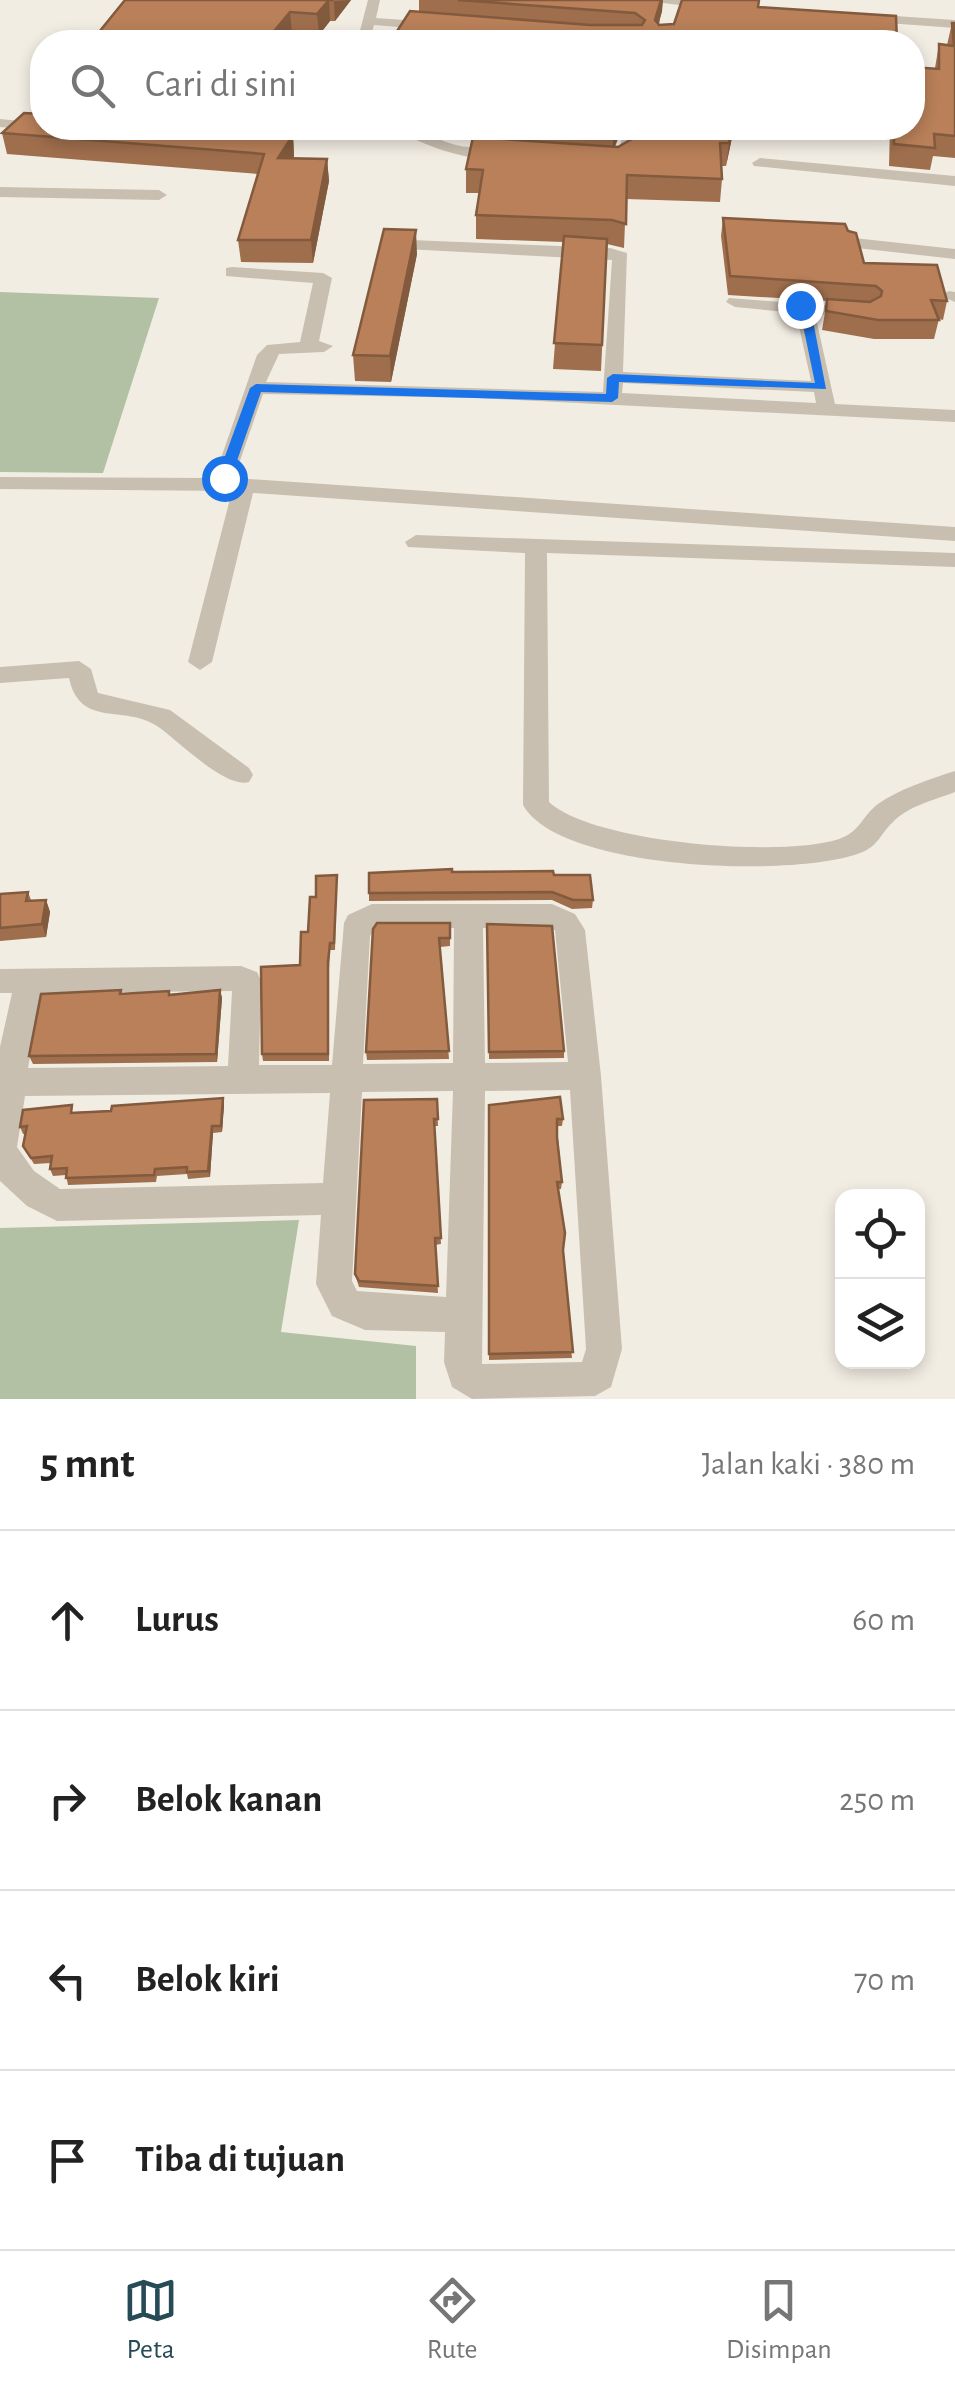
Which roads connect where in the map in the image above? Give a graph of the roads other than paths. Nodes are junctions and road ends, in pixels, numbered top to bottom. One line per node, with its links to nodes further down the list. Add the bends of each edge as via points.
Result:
1 (374, 0): 5 (street)
2 (648, 0): 3 (street, via 674,9)
3 (730, 7)
4 (841, 16): 7 (street, via 917,16)
5 (370, 21): 6 (street); 8 (street)
6 (445, 27)
7 (952, 27)
8 (367, 30)
9 (0, 124): 10 (street)
10 (30, 126)
11 (431, 140): 13 (street, via 455,150)
12 (629, 140): 14 (street, via 623,160)
13 (517, 155)
14 (595, 160)
15 (760, 163): 16 (street)
16 (955, 182)
17 (0, 192): 18 (street)
18 (159, 195)
19 (854, 243): 21 (street)
20 (411, 245): 28 (street, via 617,254 623,263)
21 (955, 254)
22 (232, 272): 27 (street, via 324,278 316,346 269,351)
23 (735, 302): 24 (street, via 797,304)
24 (805, 310): 25 (street); 26 (street)
25 (866, 312)
26 (822, 387): 28 (street); 29 (street)
27 (256, 388): 28 (street); 32 (street)
28 (612, 388): 29 (street)
29 (827, 408): 30 (street)
30 (955, 416)
31 (0, 482): 32 (street)
32 (233, 485): 33 (street); 39 (street)
33 (699, 517): 34 (street); 37 (street)
34 (955, 534)
35 (416, 542): 36 (street)
36 (536, 546): 37 (street); 42 (street, via 536,805 549,822 606,842 734,858 795,858 862,841 884,814)
37 (698, 551): 38 (street)
38 (955, 560)
39 (200, 662)
40 (0, 675): 41 (street, via 78,669 90,700 161,716)
41 (240, 776)
42 (955, 782)
43 (468, 916): 46 (street, via 552,916 565,922); 48 (street, via 372,916 358,923); 49 (street)
44 (15, 980): 45 (street); 47 (street, via 242,978)
45 (8, 1067): 47 (street); 50 (street, via 0,1146 33,1194 57,1204)
46 (585, 1076): 49 (street); 51 (street, via 604,1349 598,1374 582,1383 476,1382 462,1362)
47 (243, 1078): 48 (street)
48 (345, 1079): 49 (street); 50 (street)
49 (469, 1079): 51 (street)
50 (338, 1199): 51 (street, via 334,1284 345,1304 364,1312)
51 (463, 1315)

